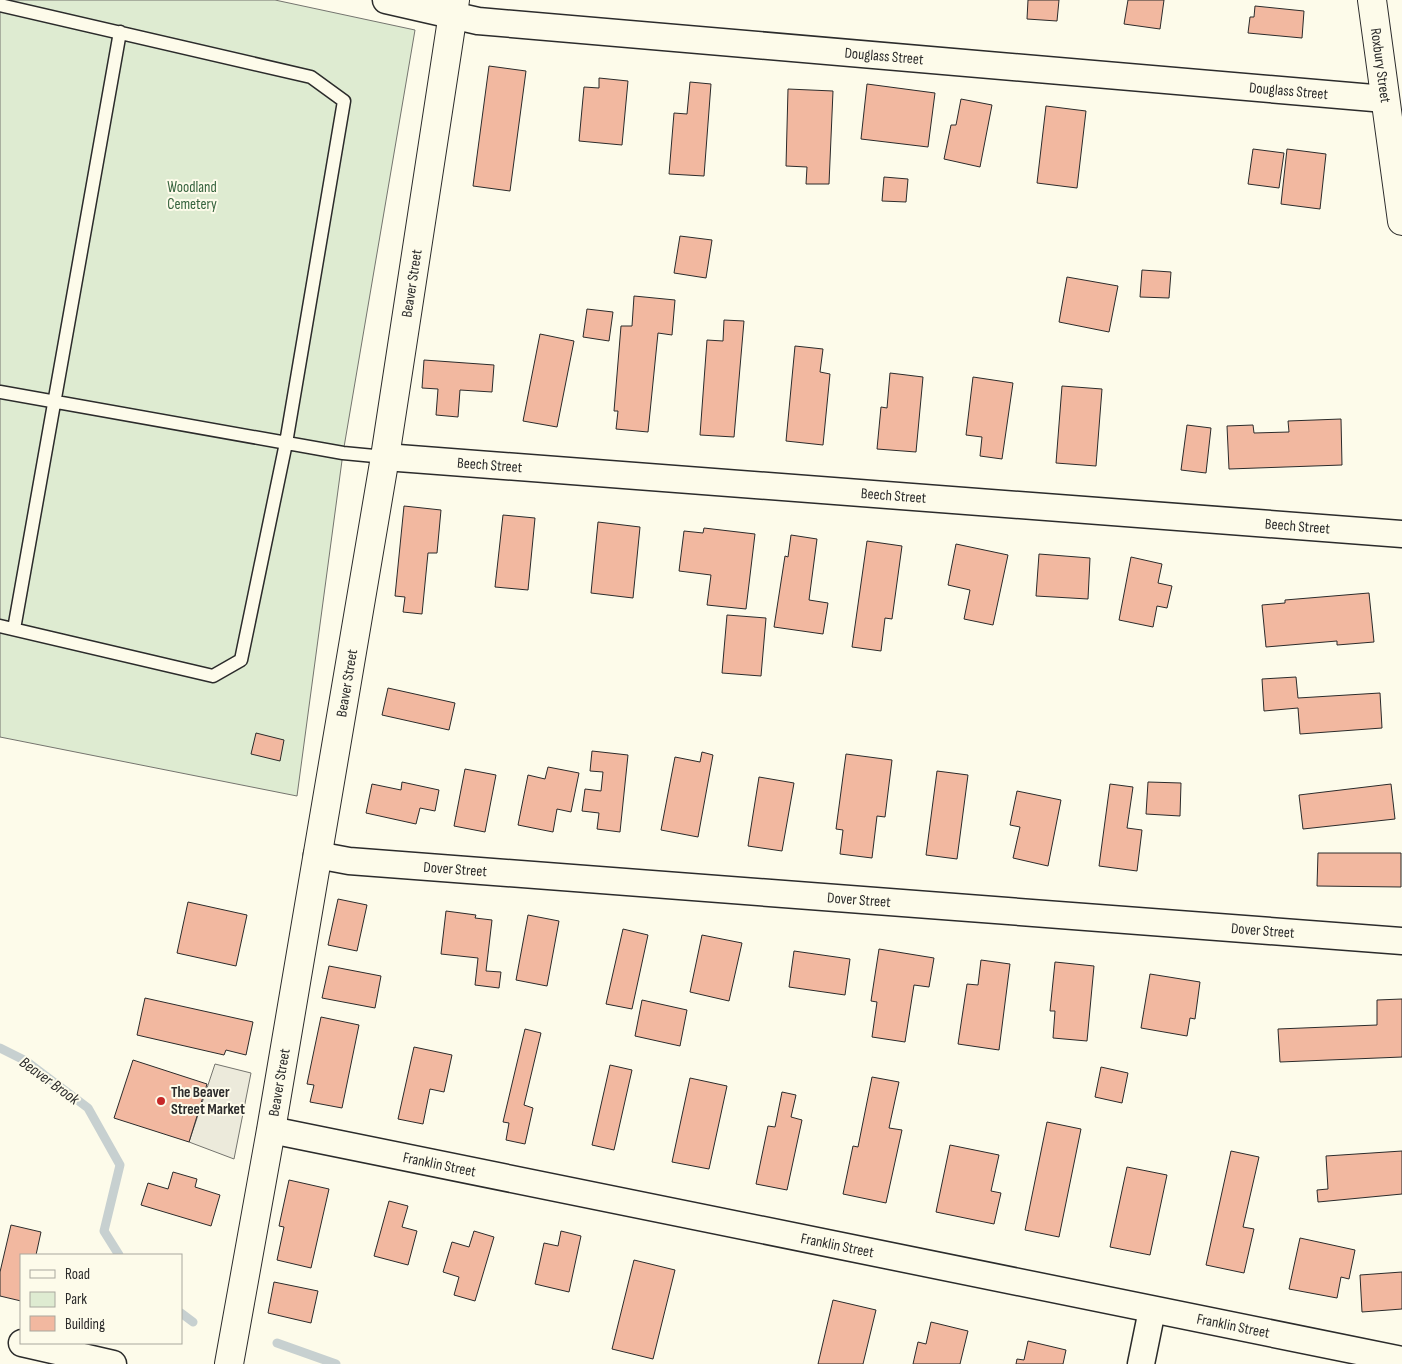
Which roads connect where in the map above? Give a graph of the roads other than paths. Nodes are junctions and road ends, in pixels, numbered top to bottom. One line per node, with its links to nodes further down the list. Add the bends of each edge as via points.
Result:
1 (386, 0): 4 (street, Douglass Street)
2 (1372, 0): 6 (street, Roxbury Street)
3 (0, 5): 5 (lane)
4 (454, 8): 6 (street, Douglass Street, via 478,21); 11 (street, Beaver Street)
5 (120, 32): 9 (lane); 10 (lane, via 311,77 344,101)
6 (1386, 99): 7 (street, Roxbury Street)
7 (1402, 222)
8 (0, 392): 9 (lane)
9 (54, 402): 10 (lane); 14 (lane)
10 (286, 443): 11 (lane); 14 (lane, via 241,660 213,676)
11 (386, 457): 12 (street, Beech Street); 15 (street, Beaver Street)
12 (1402, 534)
13 (0, 626): 14 (lane)
14 (14, 629)
15 (317, 855): 16 (street, Dover Street, via 349,861); 17 (street, Beaver Street)
16 (1402, 941)
17 (271, 1130): 18 (street, Franklin Street); 24 (street, Beaver Street)
18 (1152, 1310): 22 (street, Franklin Street); 25 (street)
19 (0, 1338): 20 (street)
20 (20, 1343)
21 (26, 1344): 23 (street)
22 (1402, 1360)
23 (113, 1364)
24 (229, 1364)
25 (1141, 1364)

